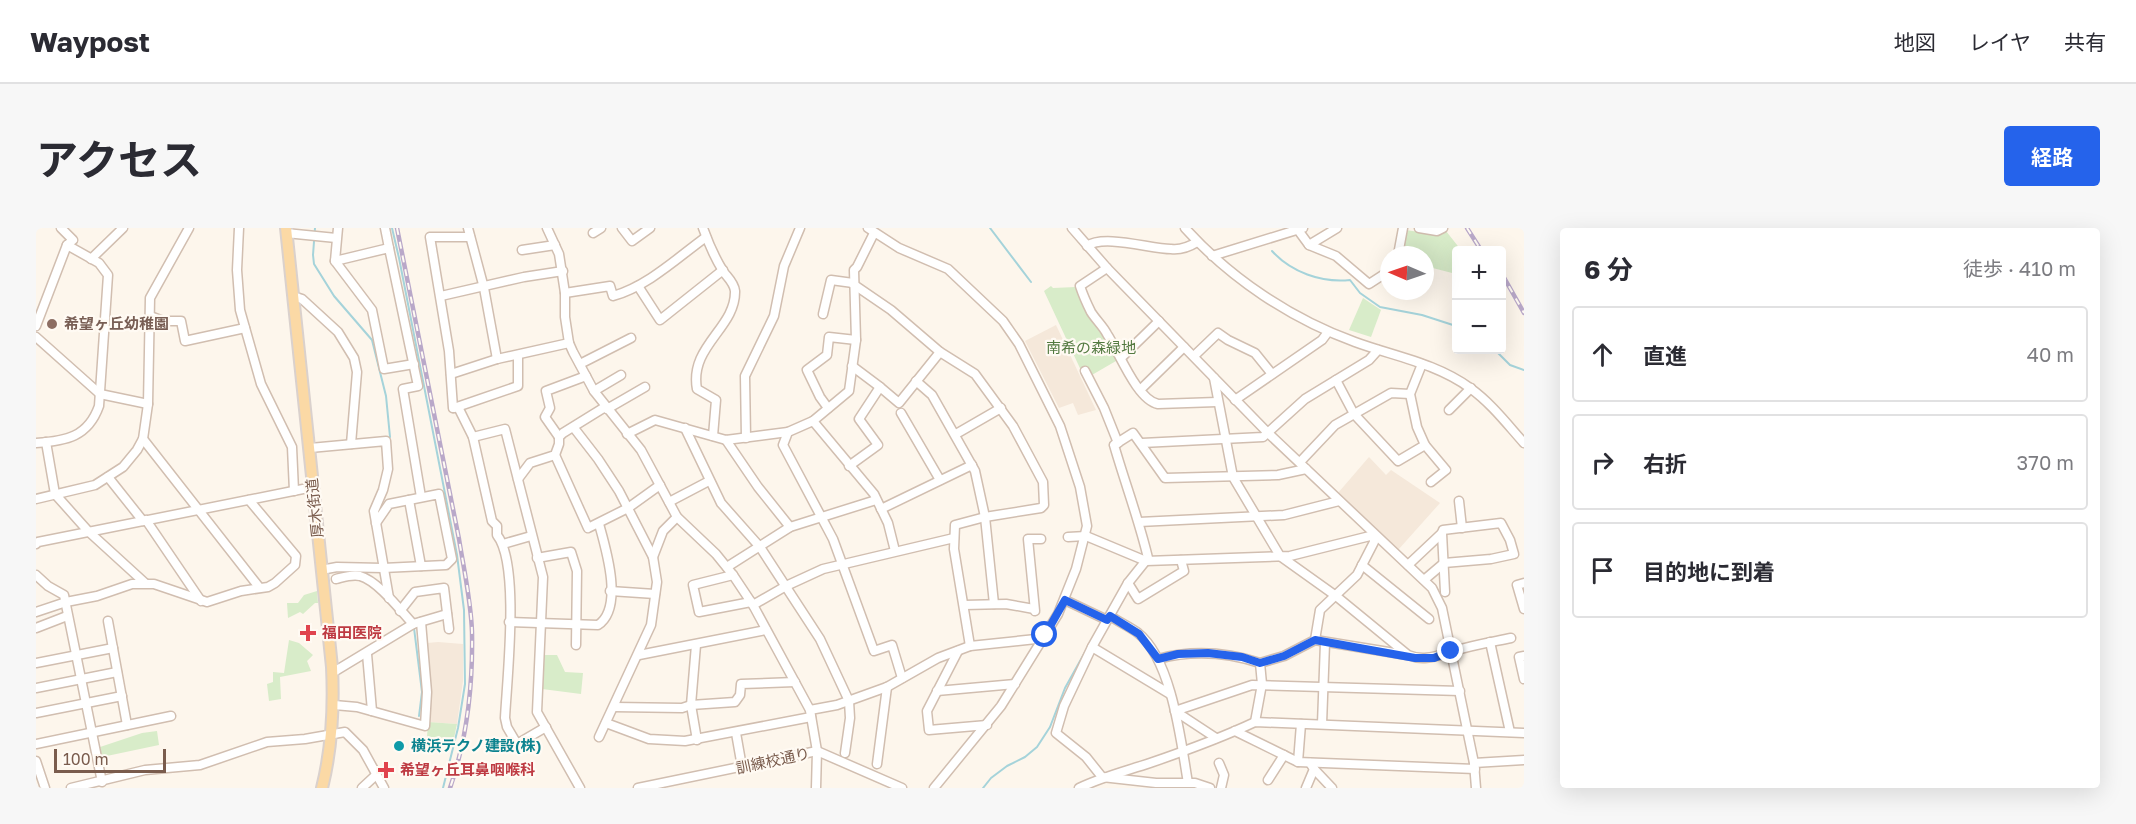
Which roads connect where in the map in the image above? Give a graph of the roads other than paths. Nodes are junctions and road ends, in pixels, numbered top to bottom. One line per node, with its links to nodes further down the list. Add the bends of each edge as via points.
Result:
1 (61, 228): 27 (street, via 73,240)
2 (123, 228): 35 (street)
3 (189, 228): 48 (street, via 150,298)
4 (239, 228): 51 (street, via 238,294)
5 (338, 228): 25 (street)
6 (385, 228): 32 (street)
7 (468, 228): 24 (street)
8 (547, 228): 28 (street)
9 (601, 228): 23 (street)
10 (622, 228): 11 (street, via 632,241)
11 (650, 228)
12 (800, 228): 103 (street, via 784,266 774,316 745,376)
13 (1072, 228): 30 (street)
14 (1185, 228): 26 (street)
15 (1337, 228): 29 (street)
16 (1403, 228): 31 (street)
17 (1419, 228): 18 (street)
18 (1443, 228)
19 (1301, 229): 29 (street); 34 (street)
20 (286, 230): 25 (street); 45 (main road, 厚木街道)
21 (871, 231): 41 (street, via 854,270); 154 (street, via 948,269 1012,331 1065,438 1080,487)
22 (705, 232): 38 (street); 42 (street)
23 (593, 233)
24 (470, 237): 43 (street); 46 (street, via 430,237)
25 (336, 238): 36 (street)
26 (1197, 242): 30 (street, via 1172,250 1116,241); 34 (street)
27 (67, 245): 35 (street); 50 (street)
28 (555, 245): 33 (street); 39 (street)
29 (1309, 245): 40 (street, via 1336,256 1370,284)
30 (1087, 246): 37 (street)
31 (1400, 246)
32 (389, 248): 36 (street); 64 (street)
33 (522, 250)
34 (1212, 256): 52 (street, via 1283,307)
35 (90, 259): 81 (street, via 108,275)
36 (335, 261): 64 (street, via 372,310 384,369)
37 (1107, 268): 49 (street); 62 (street, via 1080,286)
38 (723, 270): 42 (street, via 660,320); 100 (street, via 735,290 731,309 696,369 697,389 716,400)
39 (562, 271): 43 (street); 44 (street)
40 (1380, 277)
41 (853, 284): 47 (street, via 831,280); 55 (street); 59 (street)
42 (638, 286): 44 (street, via 613,296 610,286)
43 (484, 288): 46 (street); 63 (street)
44 (565, 293): 56 (street)
45 (293, 296): 112 (street, via 302,299 338,332 354,358 357,372); 114 (main road, 厚木街道)
46 (441, 296): 69 (street)
47 (823, 314)
48 (150, 316): 51 (street, via 182,321 185,341); 85 (street)
49 (1159, 321): 57 (street); 62 (street)
50 (36, 326)
51 (245, 328): 127 (street, via 261,384 292,447)
52 (1328, 332): 58 (street); 70 (street)
53 (36, 337): 81 (street)
54 (631, 338): 65 (street)
55 (856, 340): 67 (street); 88 (street, via 829,338 827,355 807,370)
56 (569, 343): 60 (street); 65 (street)
57 (1184, 347): 61 (street); 79 (street)
58 (1378, 350): 66 (street); 74 (street)
59 (940, 352): 75 (street); 89 (street, via 975,374)
60 (518, 355): 63 (street); 86 (street, via 518,386)
61 (1194, 356): 70 (street, via 1218,333 1255,353); 73 (street)
62 (1121, 358): 79 (street)
63 (497, 359): 69 (street)
64 (414, 364): 129 (street, via 418,386 403,389)
65 (580, 364): 72 (street)
66 (1422, 364): 78 (street); 82 (street)
67 (852, 366): 77 (street); 88 (street, via 849,391)
68 (1084, 371): 109 (street)
69 (451, 374): 86 (street)
70 (1272, 374): 83 (street)
71 (621, 375): 80 (street)
72 (586, 376): 80 (street); 102 (street, via 546,391 550,408 545,417)
73 (1214, 378): 83 (street); 84 (street)
74 (1336, 380): 92 (street); 97 (street, via 1305,399)
75 (916, 381): 77 (street, via 899,403); 99 (street, via 932,395)
76 (645, 387): 87 (street)
77 (880, 387): 117 (street, via 860,419 878,445)
78 (1471, 388): 90 (street); 111 (street)
79 (1140, 390): 84 (street, via 1158,404)
80 (594, 391): 87 (street)
81 (100, 394): 85 (street); 107 (street, via 95,418 87,427 67,439)
82 (1410, 394): 92 (street, via 1391,393); 113 (street)
83 (1235, 400): 97 (street)
84 (1217, 402): 106 (street)
85 (148, 404): 104 (street)
86 (453, 408): 101 (street)
87 (606, 408): 94 (street); 98 (street)
88 (828, 408): 93 (street)
89 (1001, 408): 99 (street); 143 (street, via 1043,482 1044,505)
90 (1449, 410)
91 (901, 413): 122 (street)
92 (1354, 414): 113 (street, via 1398,461); 118 (street, via 1335,425)
93 (813, 421): 96 (street); 117 (street)
94 (574, 428): 102 (street); 137 (street)
95 (685, 428): 98 (street, via 655,420); 100 (street); 123 (street)
96 (788, 432): 103 (street); 142 (street, via 783,445)
97 (1267, 432): 106 (street, via 1263,437); 118 (street)
98 (627, 434): 125 (street, via 641,450)
99 (956, 434): 116 (street)
100 (713, 436): 105 (street)
101 (473, 437): 121 (street, via 505,429); 159 (street, via 492,521)
102 (558, 437): 115 (street)
103 (746, 438): 105 (street)
104 (143, 439): 119 (street, via 130,460); 139 (street)
105 (726, 440): 148 (street)
106 (1226, 440): 110 (street); 120 (street)
107 (46, 442): 108 (street); 128 (street)
108 (36, 443)
109 (1118, 443): 110 (street, via 1133,433); 145 (street, via 1114,445)
110 (1142, 443): 120 (street, via 1165,478)
111 (1524, 443)
112 (351, 444): 114 (street); 146 (street, via 386,441 388,469 374,511)
113 (1425, 445): 124 (street, via 1446,470)
114 (310, 448): 126 (main road, 厚木街道)
115 (555, 455): 121 (street, via 530,463); 147 (street, via 588,528)
116 (972, 465): 122 (street); 143 (street)
117 (849, 466): 133 (street)
118 (1303, 466): 120 (street, via 1278,475); 134 (street)
119 (108, 477): 128 (street, via 84,489); 144 (street)
120 (1233, 477): 140 (street)
121 (518, 479): 153 (street)
122 (940, 480): 138 (street)
123 (709, 481): 136 (street); 160 (street, via 721,502)
124 (1431, 482)
125 (660, 485): 136 (street); 137 (street)
126 (313, 487): 127 (street); 174 (main road, 厚木街道)
127 (294, 492): 131 (street)
128 (55, 494): 130 (street); 150 (street)
129 (421, 497): 132 (street); 171 (street, via 439,494 452,560 446,565)
130 (36, 499)
131 (249, 500): 139 (street); 183 (street, via 296,556 295,565 275,583)
132 (409, 500): 146 (street, via 389,504); 171 (street)
133 (876, 500): 138 (street); 142 (street)
134 (1339, 501): 140 (street, via 1284,515); 152 (street)
135 (1459, 501): 149 (street)
136 (669, 502): 141 (street)
137 (628, 508): 147 (street); 163 (street)
138 (881, 509): 161 (street)
139 (199, 510): 144 (street); 183 (street)
140 (1255, 516): 145 (street); 162 (street)
141 (677, 517): 163 (street, via 663,531); 172 (street)
142 (821, 517): 148 (street); 168 (street)
143 (985, 517): 156 (street, via 955,525); 193 (street)
144 (145, 521): 150 (street); 190 (street)
145 (1139, 522): 166 (street)
146 (376, 523): 173 (street)
147 (599, 524): 184 (street, via 611,570)
148 (790, 527): 160 (street)
149 (1462, 528): 151 (street); 167 (street, via 1501,524 1514,554)
150 (88, 531): 158 (street); 181 (street)
151 (1443, 533): 167 (street); 170 (street)
152 (1374, 535): 162 (street); 169 (street); 170 (street)
153 (531, 536): 159 (street); 164 (street)
154 (1086, 536): 155 (street); 166 (street); 189 (street)
155 (1068, 537)
156 (954, 538): 161 (street); 194 (street)
157 (1041, 539): 193 (street, via 1028,540 1034,610)
158 (36, 544)
159 (503, 544): 203 (street, via 510,578)
160 (760, 547): 172 (street); 182 (street)
161 (895, 551): 168 (street)
162 (1280, 556): 165 (street); 187 (street)
163 (653, 557): 186 (street)
164 (537, 558): 205 (street, via 543,577); 206 (street, via 571,552 577,571)
165 (1181, 560): 166 (street); 179 (street, via 1184,571 1138,599)
166 (1146, 561): 179 (street)
167 (1444, 563): 178 (street); 185 (street)
168 (842, 565): 182 (street); 232 (street, via 874,651 892,645)
169 (1362, 565): 187 (street); 201 (street)
170 (1408, 565): 178 (street)
171 (421, 566): 173 (street)
172 (727, 567): 176 (street)
173 (383, 568): 174 (street); 188 (street)
174 (321, 570): 231 (main road, 厚木街道)
175 (36, 575): 191 (street, via 64,596)
176 (733, 575): 192 (street); 192 (street, via 693,585 699,612)
177 (336, 579): 188 (street, via 363,577)
178 (1424, 580): 221 (street, via 1438,598)
179 (1128, 583): 200 (street)
180 (1524, 583): 195 (street, via 1517,585)
181 (145, 584): 190 (street); 191 (street)
182 (786, 586): 192 (street); 245 (street, via 820,639)
183 (258, 587): 190 (street)
184 (610, 591): 186 (street); 206 (street, via 610,613 604,621 598,625)
185 (1445, 592)
186 (655, 594): 224 (street, via 651,625)
187 (1336, 596): 212 (street, via 1320,610); 225 (street)
188 (390, 598): 196 (street)
189 (1065, 600): 200 (street); 211 (street)
190 (201, 601)
191 (66, 602): 197 (street); 199 (street)
192 (752, 603): 209 (street)
193 (994, 604): 194 (street)
194 (964, 605): 217 (street)
195 (1524, 609)
196 (400, 610): 198 (street, via 416,592 444,588); 204 (street)
197 (36, 612)
198 (447, 614): 204 (street); 208 (street)
199 (67, 616): 207 (street); 222 (street)
200 (1108, 618): 218 (street); 227 (street, via 1139,634)
201 (1429, 619)
202 (108, 621): 219 (street)
203 (509, 622): 205 (street); 262 (street, via 507,727 517,744)
204 (417, 623): 223 (street); 260 (street, via 427,692)
205 (542, 624): 206 (street); 262 (street, via 537,712)
206 (576, 625): 215 (street)
207 (36, 628)
208 (449, 629)
209 (766, 630): 216 (street); 235 (street)
210 (1511, 638): 213 (street)
211 (1042, 640): 217 (street); 236 (street)
212 (1315, 640): 214 (street); 229 (street)
213 (1490, 642): 221 (street); 266 (street)
214 (1325, 643): 225 (street); 238 (street)
215 (576, 645)
216 (696, 645): 224 (street); 248 (street)
217 (970, 646): 220 (street)
218 (1092, 647): 243 (street); 288 (street, via 1056,732 1086,757)
219 (113, 648): 222 (street); 230 (street)
220 (958, 651): 232 (street); 241 (street)
221 (1451, 651): 225 (street, via 1434,658); 242 (street)
222 (76, 654): 228 (street); 233 (street)
223 (367, 654): 231 (street); 250 (street)
224 (639, 655): 249 (street)
225 (1408, 656)
226 (1524, 656): 234 (street, via 1519,657)
227 (1158, 659): 229 (street, via 1208,653); 243 (street)
228 (36, 663)
229 (1260, 663): 237 (street)
230 (117, 672): 233 (street); 244 (street)
231 (332, 674): 247 (main road, 厚木街道)
232 (902, 678): 239 (street)
233 (81, 679): 240 (street); 246 (street)
234 (1524, 679)
235 (795, 682): 248 (street, via 741,684 735,702); 253 (street)
236 (1015, 684): 241 (street); 261 (street)
237 (1262, 684): 238 (street); 251 (street); 255 (street)
238 (1324, 686): 242 (street); 258 (street)
239 (887, 687): 245 (street); 282 (street)
240 (36, 688)
241 (937, 691): 261 (street, via 927,711 928,730)
242 (1460, 691): 264 (street)
243 (1170, 694): 251 (street)
244 (122, 696): 246 (street); 259 (street)
245 (849, 701): 253 (street); 277 (street)
246 (86, 703): 252 (street); 265 (street)
247 (334, 705): 250 (street); 269 (main road, 厚木街道)
248 (691, 705): 249 (street); 273 (street)
249 (614, 707): 256 (street)
250 (372, 711): 260 (street)
251 (1175, 711): 272 (street); 275 (street)
252 (36, 713)
253 (810, 713): 267 (street); 276 (street)
254 (171, 716): 259 (street)
255 (1255, 722): 257 (street); 263 (street)
256 (606, 723): 270 (street); 273 (street, via 649,739)
257 (1301, 724): 258 (street); 281 (street)
258 (1322, 724): 264 (street)
259 (127, 725): 265 (street)
260 (426, 726): 271 (street)
261 (987, 726): 302 (street)
262 (546, 727): 298 (street)
263 (1235, 731): 272 (street); 278 (street)
264 (1467, 731): 266 (street); 285 (street)
265 (92, 732): 274 (street); 290 (street)
266 (1510, 732): 268 (street)
267 (736, 733): 273 (street); 286 (street)
268 (1524, 733)
269 (332, 735): 287 (street, via 345,732 363,750); 290 (street, via 267,742 200,765 145,770); 295 (main road, 厚木街道)
270 (599, 736)
271 (424, 737)
272 (1216, 738): 275 (street)
273 (697, 740)
274 (36, 744)
275 (1183, 750): 288 (street); 291 (street)
276 (817, 752): 286 (street, 訓練校通り); 300 (street); 301 (street, 訓練校通り)
277 (845, 753)
278 (1284, 755): 281 (street); 289 (street)
279 (1524, 760): 285 (street)
280 (36, 761): 293 (street)
281 (1298, 762): 284 (street)
282 (877, 764)
283 (1219, 764): 305 (street, via 1224,775)
284 (1312, 766): 285 (street); 306 (street); 307 (street)
285 (1474, 766): 308 (street)
286 (742, 767): 299 (street, 訓練校通り)
287 (376, 774): 296 (street); 297 (street)
288 (1102, 777): 292 (street); 303 (street)
289 (1268, 780)
290 (102, 782): 294 (street)
291 (1188, 783): 292 (street); 304 (street)
292 (1156, 786)
293 (45, 788)
294 (71, 788)
295 (322, 788)
296 (362, 788)
297 (384, 788)
298 (580, 788)
299 (638, 788)
300 (816, 788)
301 (902, 788)
302 (934, 788)
303 (1079, 788)
304 (1210, 788)
305 (1221, 788)
306 (1306, 788)
307 (1332, 788)
308 (1476, 788)

